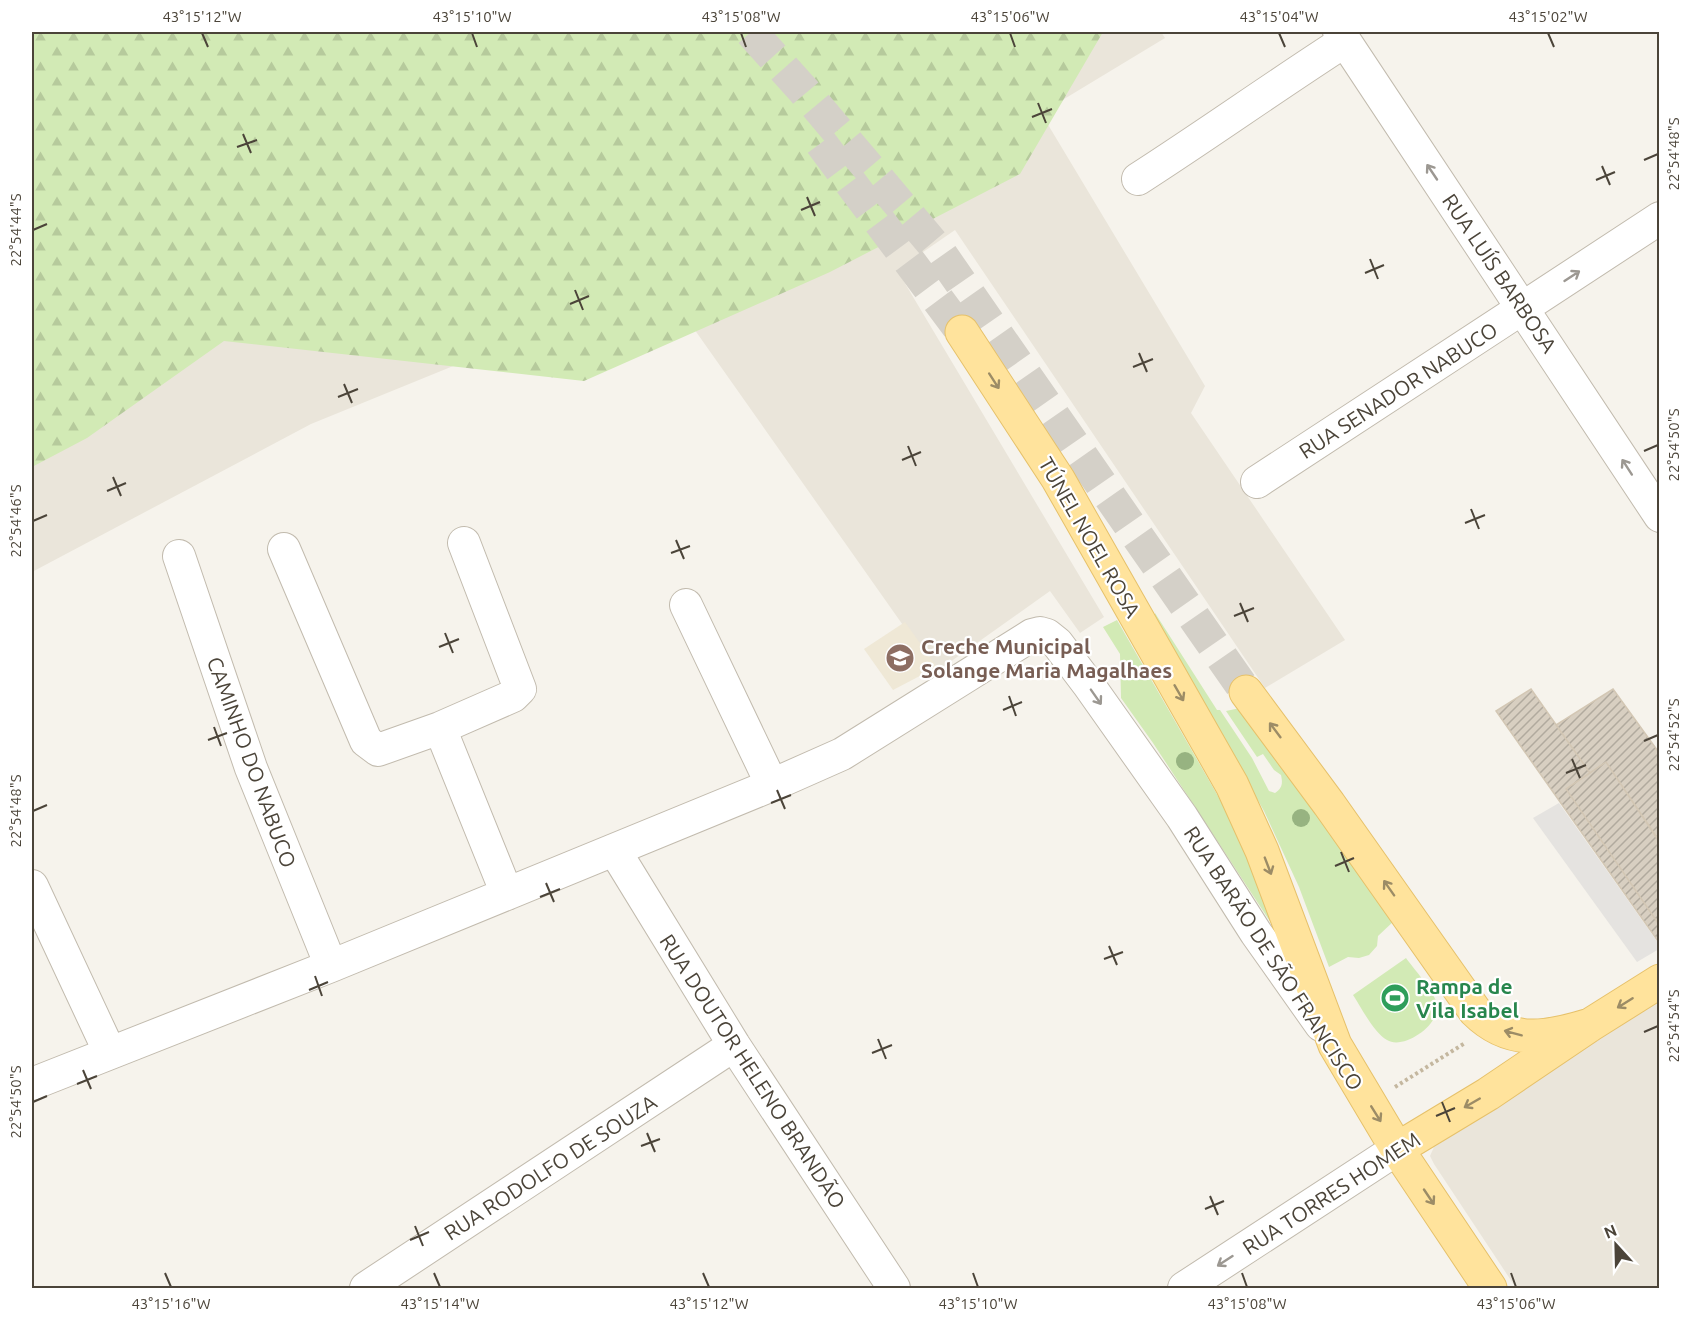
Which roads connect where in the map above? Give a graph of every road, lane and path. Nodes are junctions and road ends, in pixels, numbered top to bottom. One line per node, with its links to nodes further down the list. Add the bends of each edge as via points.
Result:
1 (1342, 36): 2 (street); 4 (street, RUA LUÍS BARBOSA, one-way to 1)
2 (1138, 179)
3 (1659, 218): 4 (street, RUA SENADOR NABUCO, one-way to 3)
4 (1523, 308): 6 (street, RUA SENADOR NABUCO); 7 (street, RUA LUÍS BARBOSA, one-way to 4)
5 (962, 332): 23 (main road, TÚNEL NOEL ROSA, one-way to 23, via 1058,479 1232,785 1262,851)
6 (1257, 482)
7 (1659, 516)
8 (464, 543): 13 (street, via 520,689 513,696)
9 (284, 549): 13 (street, via 366,741 378,750)
10 (179, 556): 18 (street, CAMINHO DO NABUCO, via 251,768)
11 (686, 605): 14 (street)
12 (1246, 692): 20 (main road, one-way to 12, via 1559,1035 1530,1037 1486,1023)
13 (440, 728): 17 (street)
14 (772, 785): 15 (street); 23 (street, RUA BARÃO DE SÃO FRANCISCO, one-way to 23, via 842,754 1032,635 1047,635 1088,684 1182,817)
15 (615, 851): 17 (street); 22 (street, RUA DOUTOR HELENO BRANDÃO)
16 (32, 886): 24 (street)
17 (507, 894): 18 (street)
18 (331, 966): 24 (street)
19 (1659, 981): 20 (main road, RUA TORRES HOMEM, one-way to 20)
20 (1590, 1024): 27 (main road, RUA TORRES HOMEM, one-way to 27, via 1488,1094)
21 (1470, 1040): 26 (path)
22 (734, 1045): 28 (street, RUA RODOLFO DE SOUZA); 29 (street, RUA DOUTOR HELENO BRANDÃO)
23 (1335, 1046): 27 (main road, RUA BARÃO DE SÃO FRANCISCO, one-way to 27)
24 (110, 1053): 25 (street)
25 (32, 1084)
26 (1386, 1092)
27 (1397, 1149): 30 (street, RUA TORRES HOMEM, one-way to 30); 31 (main road, RUA BARÃO DE SÃO FRANCISCO, one-way to 31)
28 (366, 1288)
29 (894, 1288)
30 (1184, 1288)
31 (1490, 1288)

